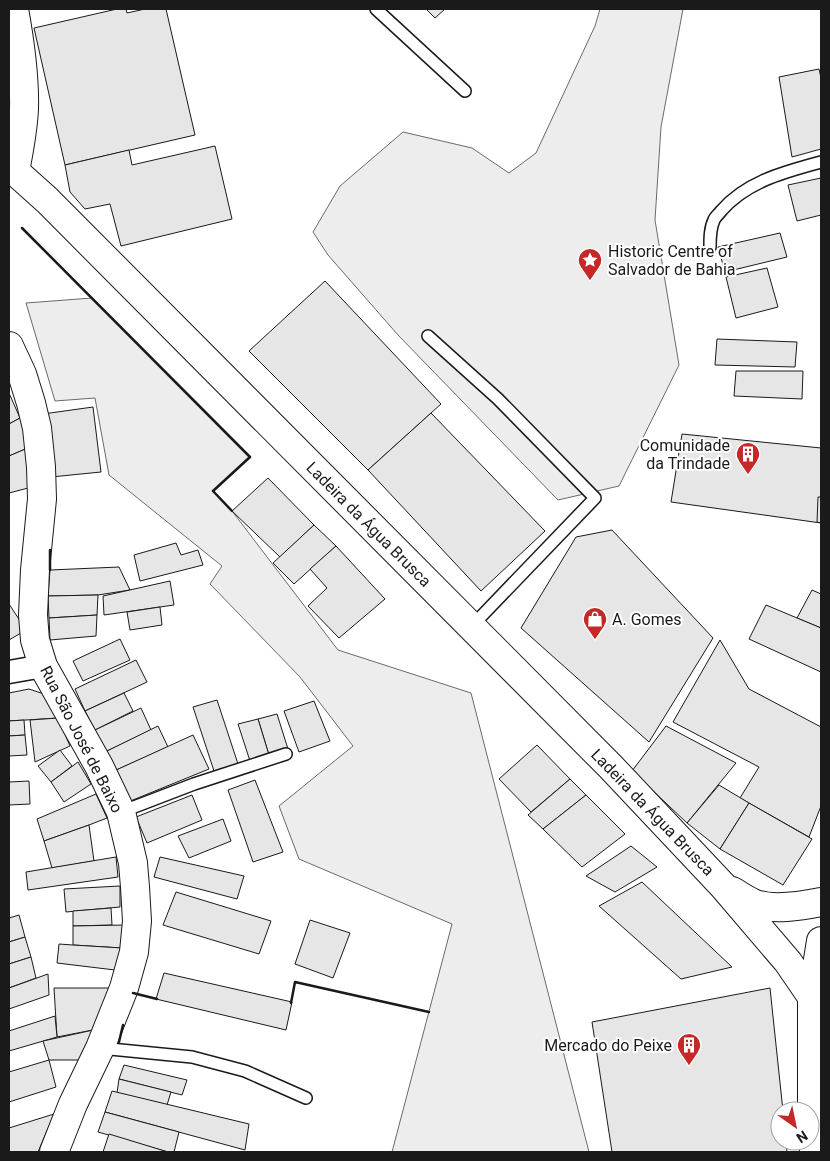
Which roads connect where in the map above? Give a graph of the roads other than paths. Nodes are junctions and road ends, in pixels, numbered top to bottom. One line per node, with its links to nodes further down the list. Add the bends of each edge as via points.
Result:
1 (14, 9): 3 (street, via 21,48)
2 (376, 9): 4 (lane)
3 (16, 83): 6 (street, via 23,118)
4 (465, 91)
5 (821, 162): 7 (lane, via 779,174 728,203 714,220)
6 (11, 171): 10 (street, Ladeira da Água Brusca, via 53,206)
7 (710, 247)
8 (428, 336): 10 (lane, via 498,399 595,498)
9 (9, 346): 11 (street, Rua São José de Baixo, via 22,374 37,428 42,499 33,621)
10 (471, 627): 15 (street, Ladeira da Água Brusca, via 610,766)
11 (43, 666): 12 (street); 14 (street, Rua São José de Baixo)
12 (9, 672)
13 (286, 754): 14 (lane)
14 (121, 812): 19 (street, Rua São José de Baixo, via 133,863 137,921 134,952 124,988)
15 (724, 887): 16 (street, Ladeira da Água Brusca, via 754,904 776,907); 18 (street, Ladeira da Água Brusca, via 788,962)
16 (821, 902)
17 (821, 941): 18 (street)
18 (812, 997): 22 (street)
19 (100, 1048): 20 (lane, via 192,1057 245,1071); 21 (street, Rua São José de Baixo)
20 (306, 1098)
21 (54, 1152)
22 (814, 1152)

